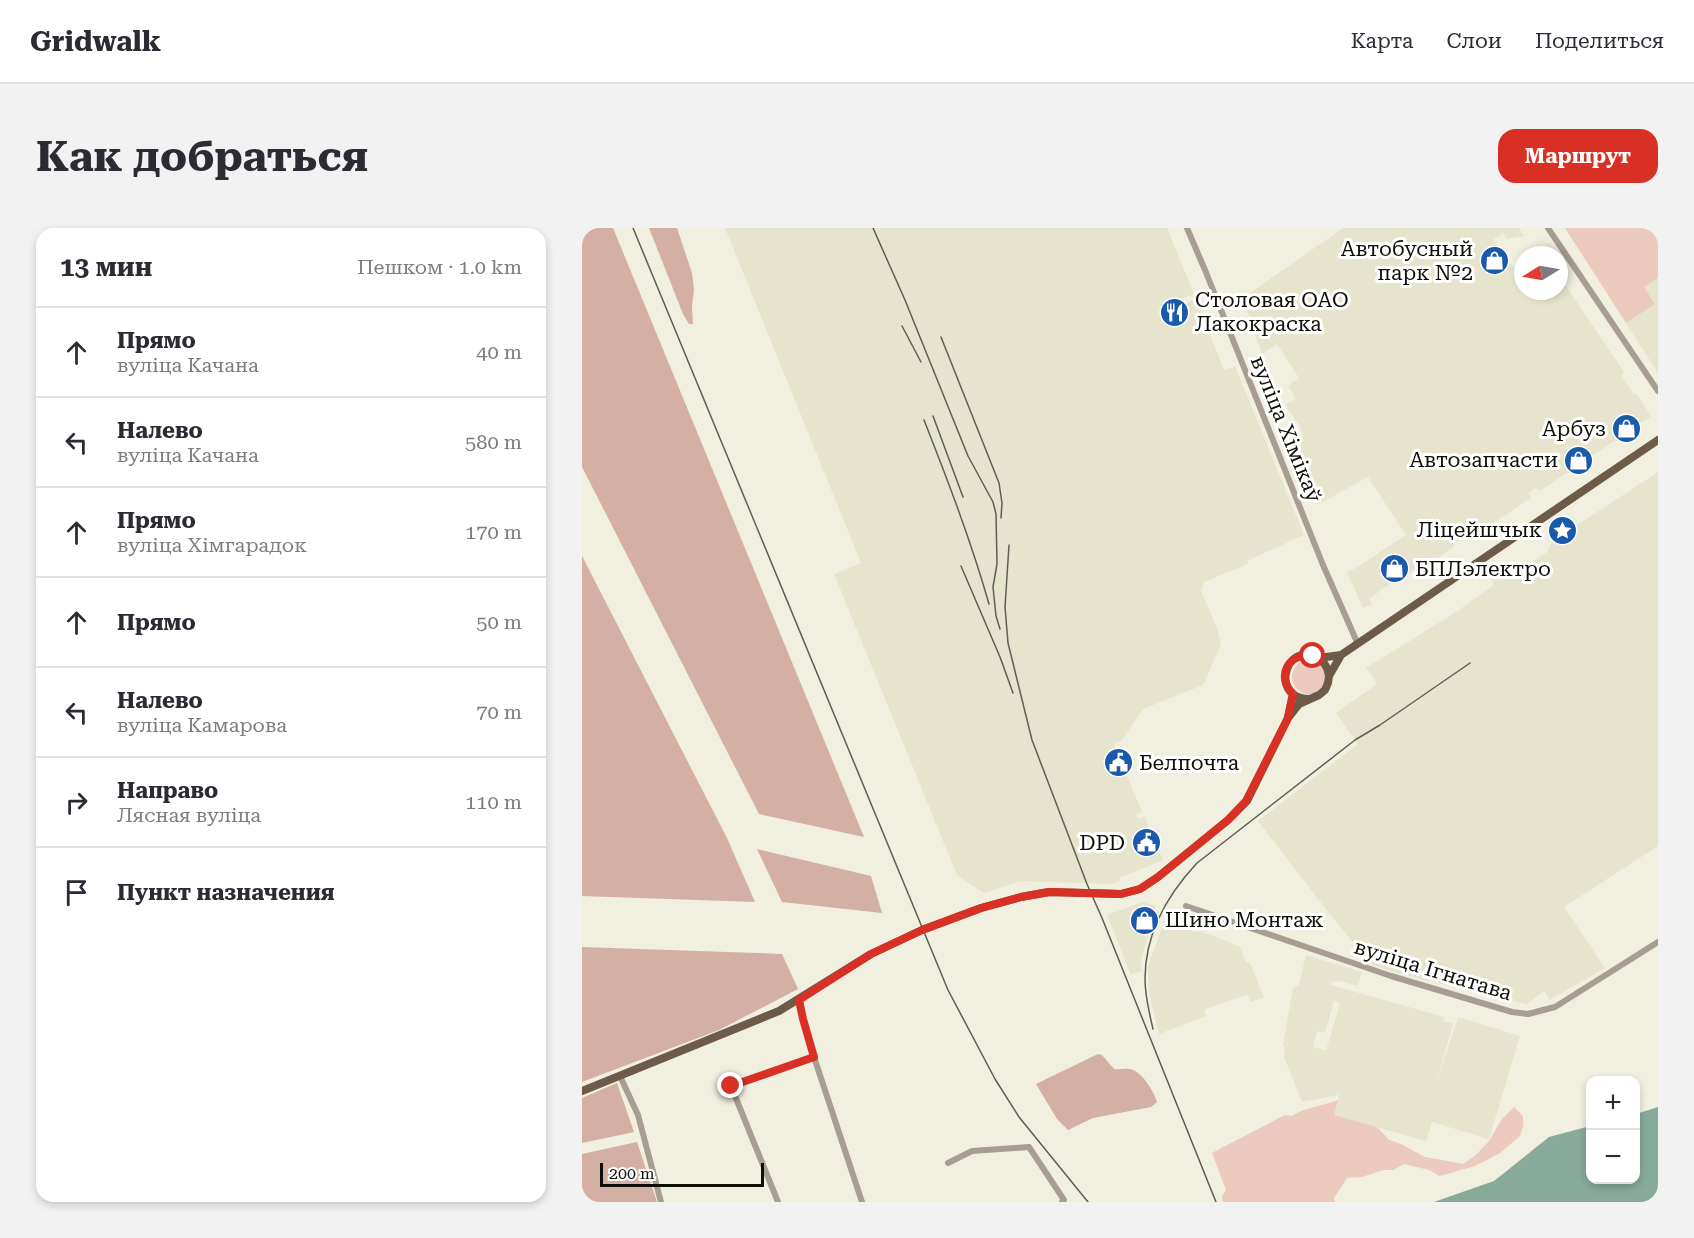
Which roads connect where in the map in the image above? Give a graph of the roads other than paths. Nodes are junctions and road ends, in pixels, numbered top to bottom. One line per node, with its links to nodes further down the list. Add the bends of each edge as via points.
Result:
1 (1186, 228): 5 (street, вуліца Хімікаў)
2 (1548, 228): 3 (street)
3 (1658, 391)
4 (1658, 440): 5 (main road)
5 (1358, 642): 6 (main road)
6 (1341, 655): 7 (main road); 8 (main road)
7 (1319, 658): 8 (main road); 9 (main road, via 1302,655 1288,664 1285,679)
8 (1329, 676): 10 (main road, via 1325,690)
9 (1293, 694): 10 (main road); 11 (main road)
10 (1312, 699): 11 (main road, via 1299,704)
11 (1288, 718): 14 (main road, via 1246,801 1228,820 1140,889 1121,894 1049,892 981,908 871,954)
12 (1186, 906): 13 (street, вуліца Ігнатава, via 1391,976 1528,1014 1566,1001)
13 (1658, 942)
14 (799, 1000): 15 (street); 16 (main road)
15 (814, 1057): 21 (street, via 731,1086); 22 (street)
16 (620, 1076): 17 (main road); 20 (street, via 638,1115)
17 (582, 1091)
18 (948, 1163): 19 (street, via 972,1151 1029,1147)
19 (1063, 1201)
20 (661, 1202)
21 (778, 1202)
22 (862, 1202)

